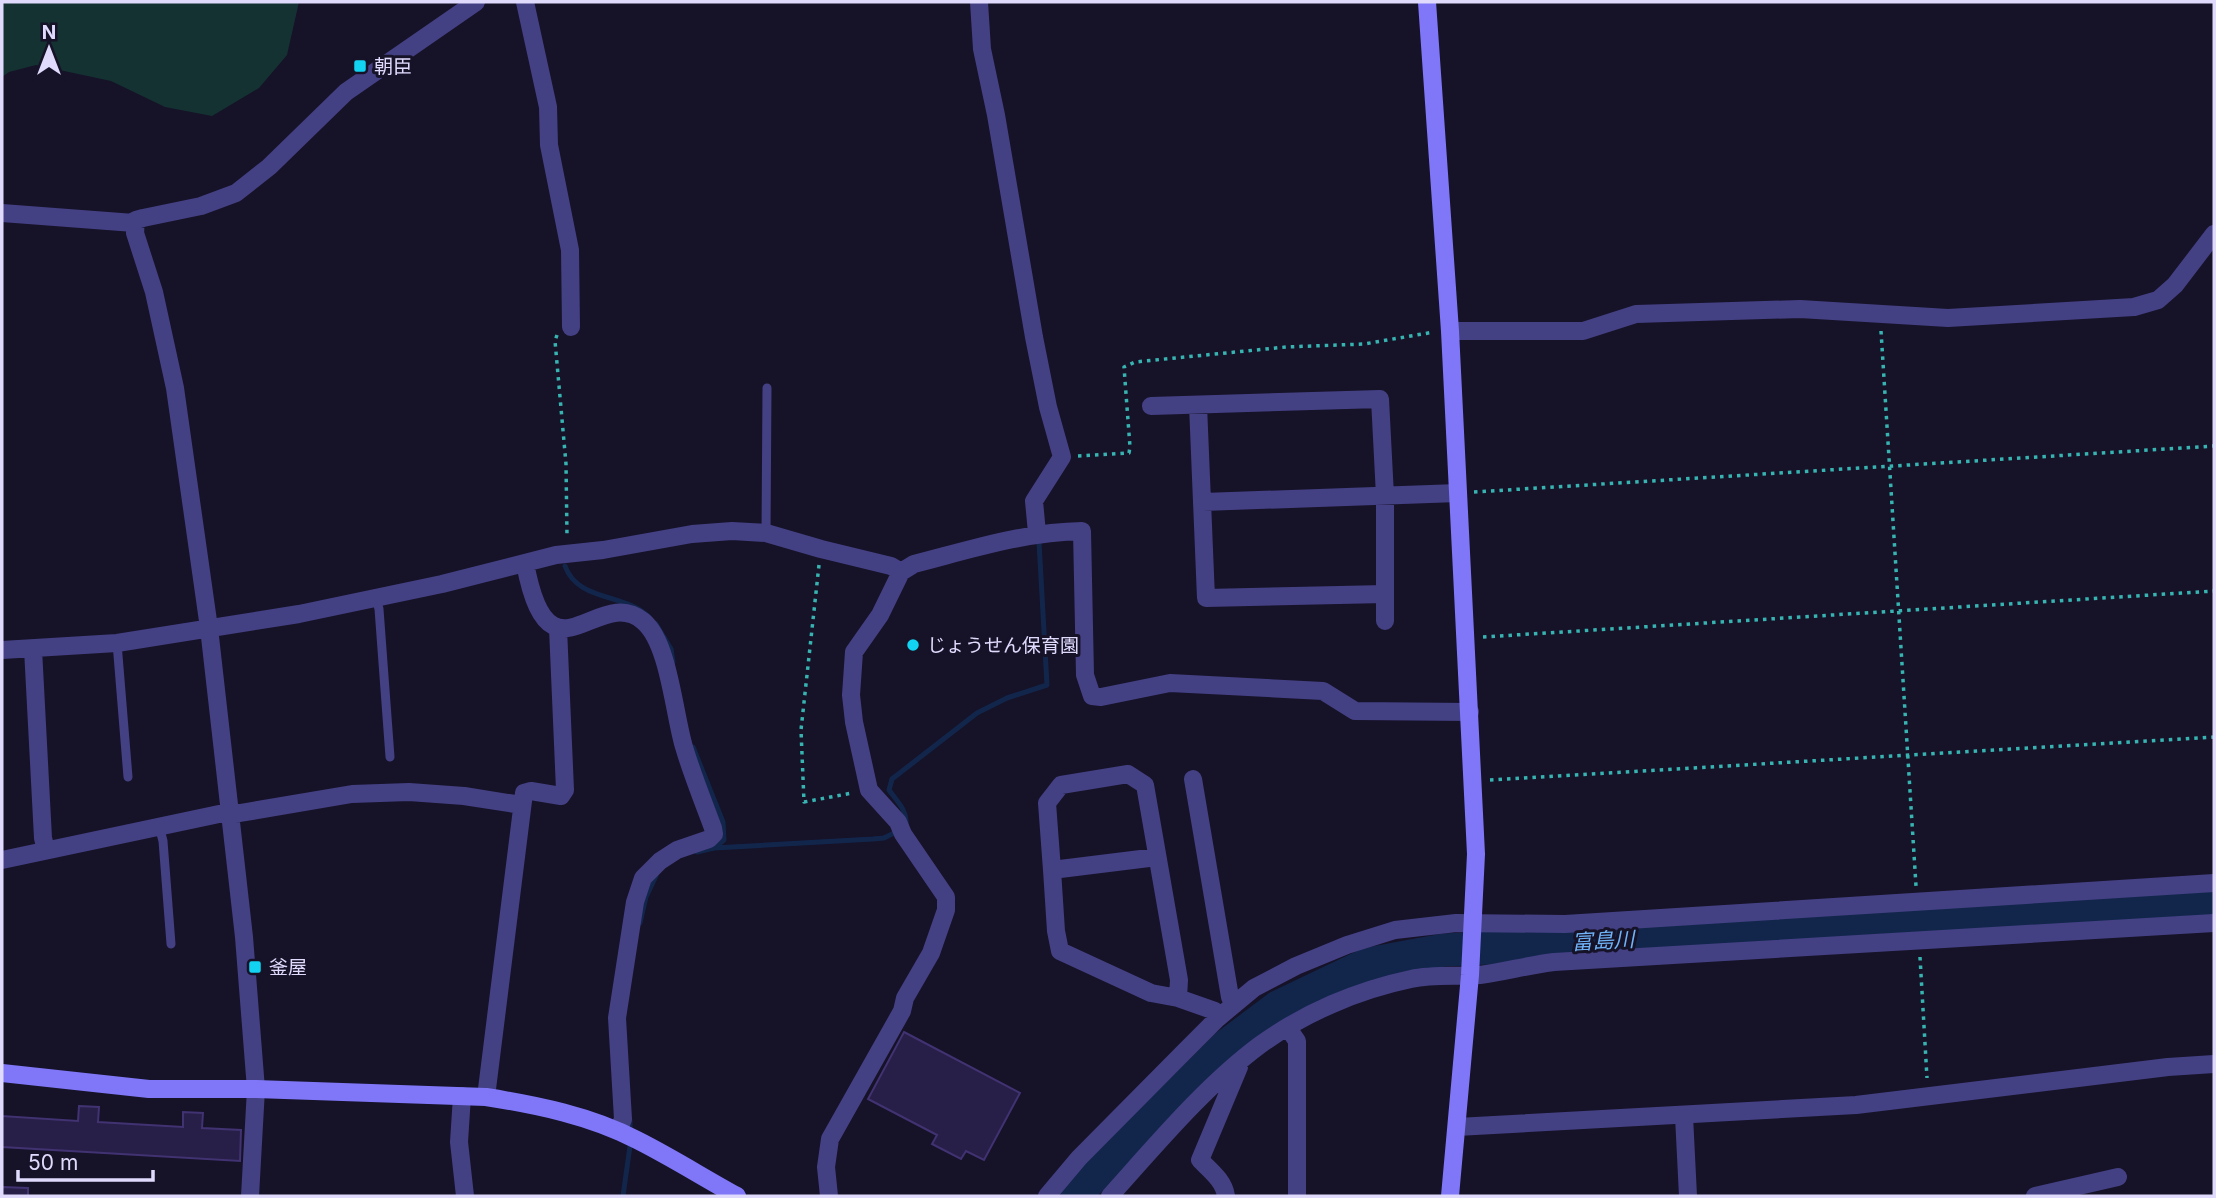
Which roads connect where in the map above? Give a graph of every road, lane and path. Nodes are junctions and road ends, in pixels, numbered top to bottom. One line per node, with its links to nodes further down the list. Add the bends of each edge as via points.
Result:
1 (476, 2): 6 (street, via 346,92 236,193)
2 (524, 2): 9 (street, via 548,107 549,145 570,250)
3 (979, 2): 15 (street, via 982,49 1034,337)
4 (1427, 2): 10 (street)
5 (2, 213): 6 (street)
6 (134, 223): 31 (street, via 175,388)
7 (2214, 234): 8 (street, via 2175,285 2158,300 2134,307 1948,318)
8 (1883, 315): 10 (street, via 1800,309 1636,314 1583,331); 16 (path)
9 (571, 327): 23 (path, via 555,341)
10 (1450, 331): 15 (path, via 1364,344 1135,362 1124,367 1129,453); 17 (street)
11 (767, 388): 20 (lane)
12 (1198, 404): 13 (street); 18 (street, via 1380,399); 19 (street)
13 (1151, 406)
14 (2214, 446): 16 (path)
15 (1062, 457): 21 (street, via 1034,501)
16 (1891, 467): 17 (path); 29 (path)
17 (1458, 493): 18 (street); 33 (street)
18 (1385, 496): 19 (street); 27 (street)
19 (1203, 502): 27 (street, via 1206,598)
20 (766, 533): 22 (street); 23 (street, via 692,534)
21 (1037, 533): 25 (street, via 914,564); 37 (street, via 1082,531 1085,675 1092,696 1170,683 1323,691 1355,710)
22 (821, 550): 25 (street); 44 (path, via 801,730 804,802)
23 (568, 553): 24 (street)
24 (525, 563): 28 (street); 32 (street, via 538,610 546,622)
25 (901, 572): 44 (street, via 880,615 853,652 854,723)
26 (2214, 591): 29 (path)
27 (1385, 594): 30 (street)
28 (376, 598): 31 (street); 40 (lane)
29 (1899, 611): 33 (path); 39 (path)
30 (1385, 621)
31 (209, 628): 34 (street); 46 (street)
32 (558, 628): 45 (street, via 565,790 561,796 524,793); 72 (street, via 578,627 614,612 627,613 643,620 659,640 684,747 714,834 660,861 643,878 635,902 617,1018 623,1119)
33 (1465, 638): 37 (street)
34 (117, 643): 35 (street); 41 (lane)
35 (33, 649): 36 (street); 48 (street)
36 (2, 650)
37 (1470, 712): 43 (street)
38 (2214, 737): 39 (path)
39 (1908, 756): 43 (path); 53 (path)
40 (390, 757)
41 (128, 777)
42 (1193, 779): 60 (street)
43 (1472, 781): 55 (street)
44 (869, 790): 77 (street, via 893,814 946,897 946,910 902,1012 830,1139 826,1167)
45 (521, 805): 46 (street, via 409,792 352,794); 69 (street)
46 (230, 813): 47 (street); 66 (street)
47 (159, 826): 48 (street); 57 (lane)
48 (46, 850): 50 (street)
49 (1157, 857): 51 (street); 51 (street, via 1145,785 1128,774 1061,785 1047,803); 59 (street, via 1179,980)
50 (2, 860)
51 (1052, 870): 59 (street, via 1060,951 1151,993)
52 (2214, 883): 53 (street)
53 (1917, 902): 55 (street)
54 (2214, 923): 56 (street)
55 (1473, 926): 58 (street); 60 (street, via 1395,930 1347,945 1296,966)
56 (1919, 940): 58 (street); 67 (path)
57 (171, 944)
58 (1471, 971): 62 (street, via 1366,990); 71 (street)
59 (1178, 998): 61 (street, via 1215,1012)
60 (1234, 1004): 61 (street)
61 (1218, 1018): 78 (street)
62 (1288, 1028): 63 (street); 81 (street, via 1297,1041)
63 (1238, 1063): 79 (street); 80 (street, via 1200,1160 1218,1178)
64 (2214, 1064): 67 (street)
65 (2, 1073): 66 (street, via 149,1089)
66 (256, 1089): 68 (street); 74 (street)
67 (1930, 1095): 70 (street, via 1856,1105)
68 (462, 1097): 69 (street); 75 (street, via 458,1142)
69 (486, 1097): 72 (street, via 576,1116)
70 (1684, 1116): 71 (street); 83 (street)
71 (1457, 1127): 82 (street)
72 (618, 1131): 76 (street)
73 (2118, 1177): 84 (street)
74 (250, 1196)
75 (465, 1196)
76 (737, 1196)
77 (829, 1196)
78 (1047, 1196)
79 (1110, 1196)
80 (1227, 1196)
81 (1297, 1196)
82 (1450, 1196)
83 (1688, 1196)
84 (2035, 1196)

